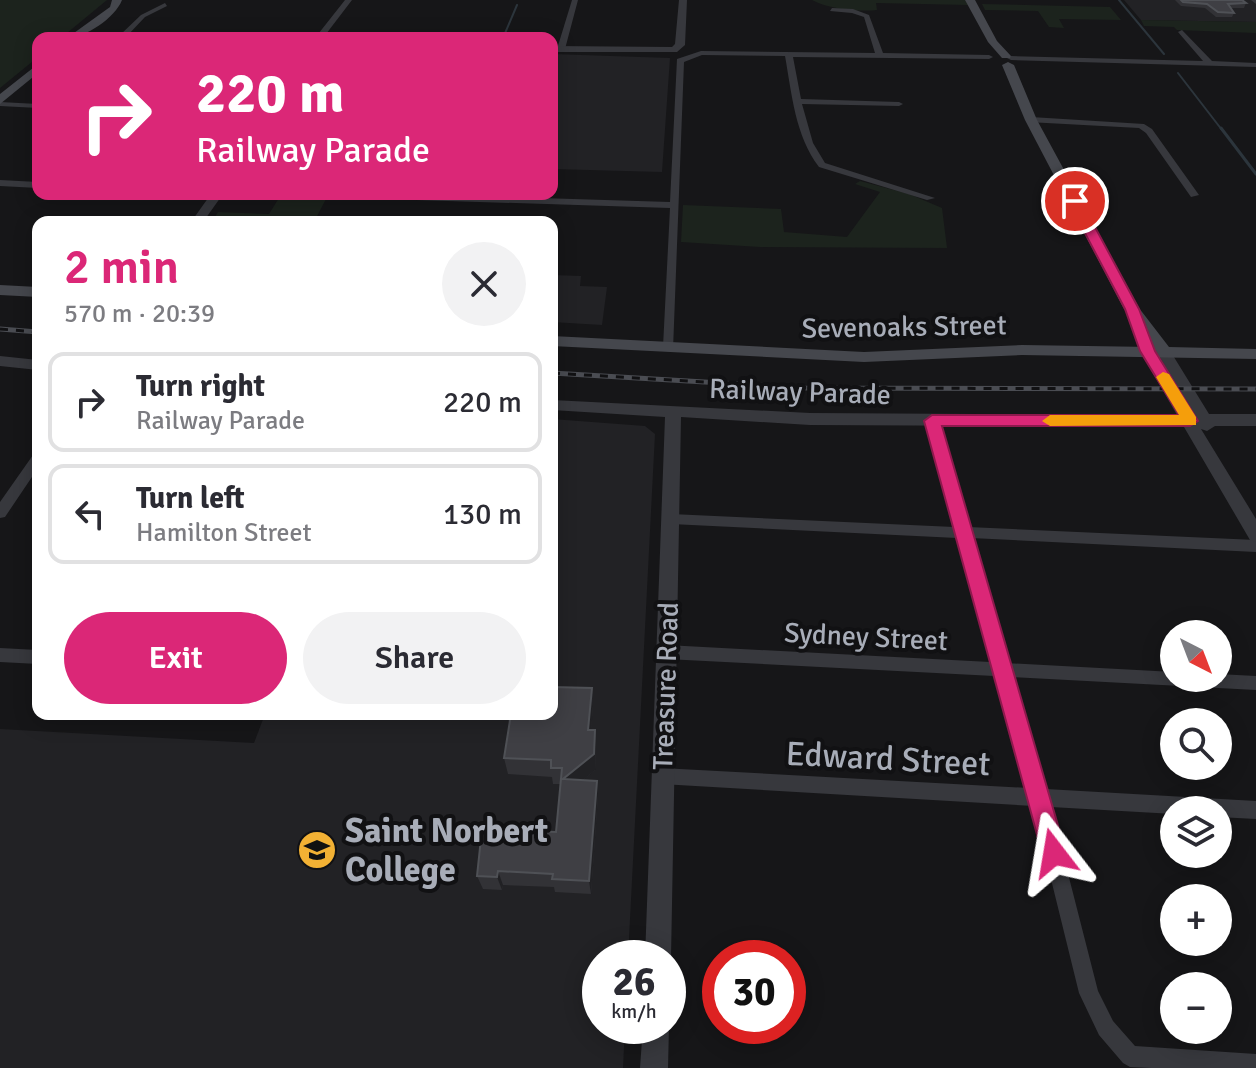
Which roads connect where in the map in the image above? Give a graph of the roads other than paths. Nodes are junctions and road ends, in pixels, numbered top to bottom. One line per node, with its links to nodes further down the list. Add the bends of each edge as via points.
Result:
1 (116, 0): 8 (main road, via 114,8)
2 (349, 0): 10 (street)
3 (575, 0): 12 (street)
4 (683, 0): 13 (street, via 680,45 674,50)
5 (970, 0): 16 (main road)
6 (165, 5): 9 (street)
7 (832, 10): 15 (street, via 867,16)
8 (82, 32)
9 (127, 32)
10 (324, 32)
11 (1182, 32): 17 (street)
12 (558, 44)
13 (558, 49)
14 (789, 55): 15 (street); 20 (street); 30 (street, via 701,53 680,61)
15 (880, 56): 16 (street)
16 (1001, 60): 17 (street); 24 (main road)
17 (1210, 64): 18 (street)
18 (1256, 65)
19 (32, 73): 21 (main road)
20 (797, 101): 22 (street); 28 (street, via 814,157 822,165)
21 (0, 102): 23 (street)
22 (899, 104)
23 (32, 105)
24 (1031, 120): 27 (street, via 1141,126); 39 (main road)
25 (0, 183): 26 (street)
26 (32, 185)
27 (1194, 195)
28 (930, 198)
29 (514, 200): 30 (street)
30 (674, 205): 37 (street)
31 (0, 290): 32 (main road)
32 (32, 292)
33 (0, 302): 34 (main road)
34 (32, 303)
35 (558, 331): 37 (main road, Sevenoaks Street)
36 (558, 341): 37 (main road, Sevenoaks Street)
37 (669, 343): 39 (main road, Sevenoaks Street, via 886,357)
38 (1256, 346): 39 (main road, Sevenoaks Street)
39 (1153, 347): 40 (main road, Sevenoaks Street); 45 (street)
40 (1256, 354)
41 (0, 361): 42 (street)
42 (32, 364)
43 (558, 405): 44 (street, Railway Parade)
44 (673, 414): 47 (street, Railway Parade); 50 (street, Treasure Road)
45 (1197, 420): 46 (street, Railway Parade); 47 (street, Railway Parade); 51 (street); 53 (street)
46 (1256, 420)
47 (932, 421): 52 (street)
48 (32, 467): 49 (street)
49 (0, 513)
50 (671, 519): 52 (street); 55 (street, Treasure Road)
51 (1256, 519)
52 (961, 532): 54 (street); 58 (street)
53 (1256, 535)
54 (1256, 546)
55 (666, 652): 58 (street, Sydney Street); 60 (street, Treasure Road)
56 (0, 655): 57 (street)
57 (32, 657)
58 (999, 668): 59 (street, Sydney Street); 61 (street)
59 (1256, 683)
60 (661, 776): 61 (street, Edward Street); 63 (street, Treasure Road)
61 (1040, 797): 62 (street, Edward Street); 65 (street, via 1089,993 1106,1028 1130,1056)
62 (1256, 810)
63 (658, 940)
64 (655, 1044): 66 (street)
65 (1256, 1065)
66 (654, 1068)

